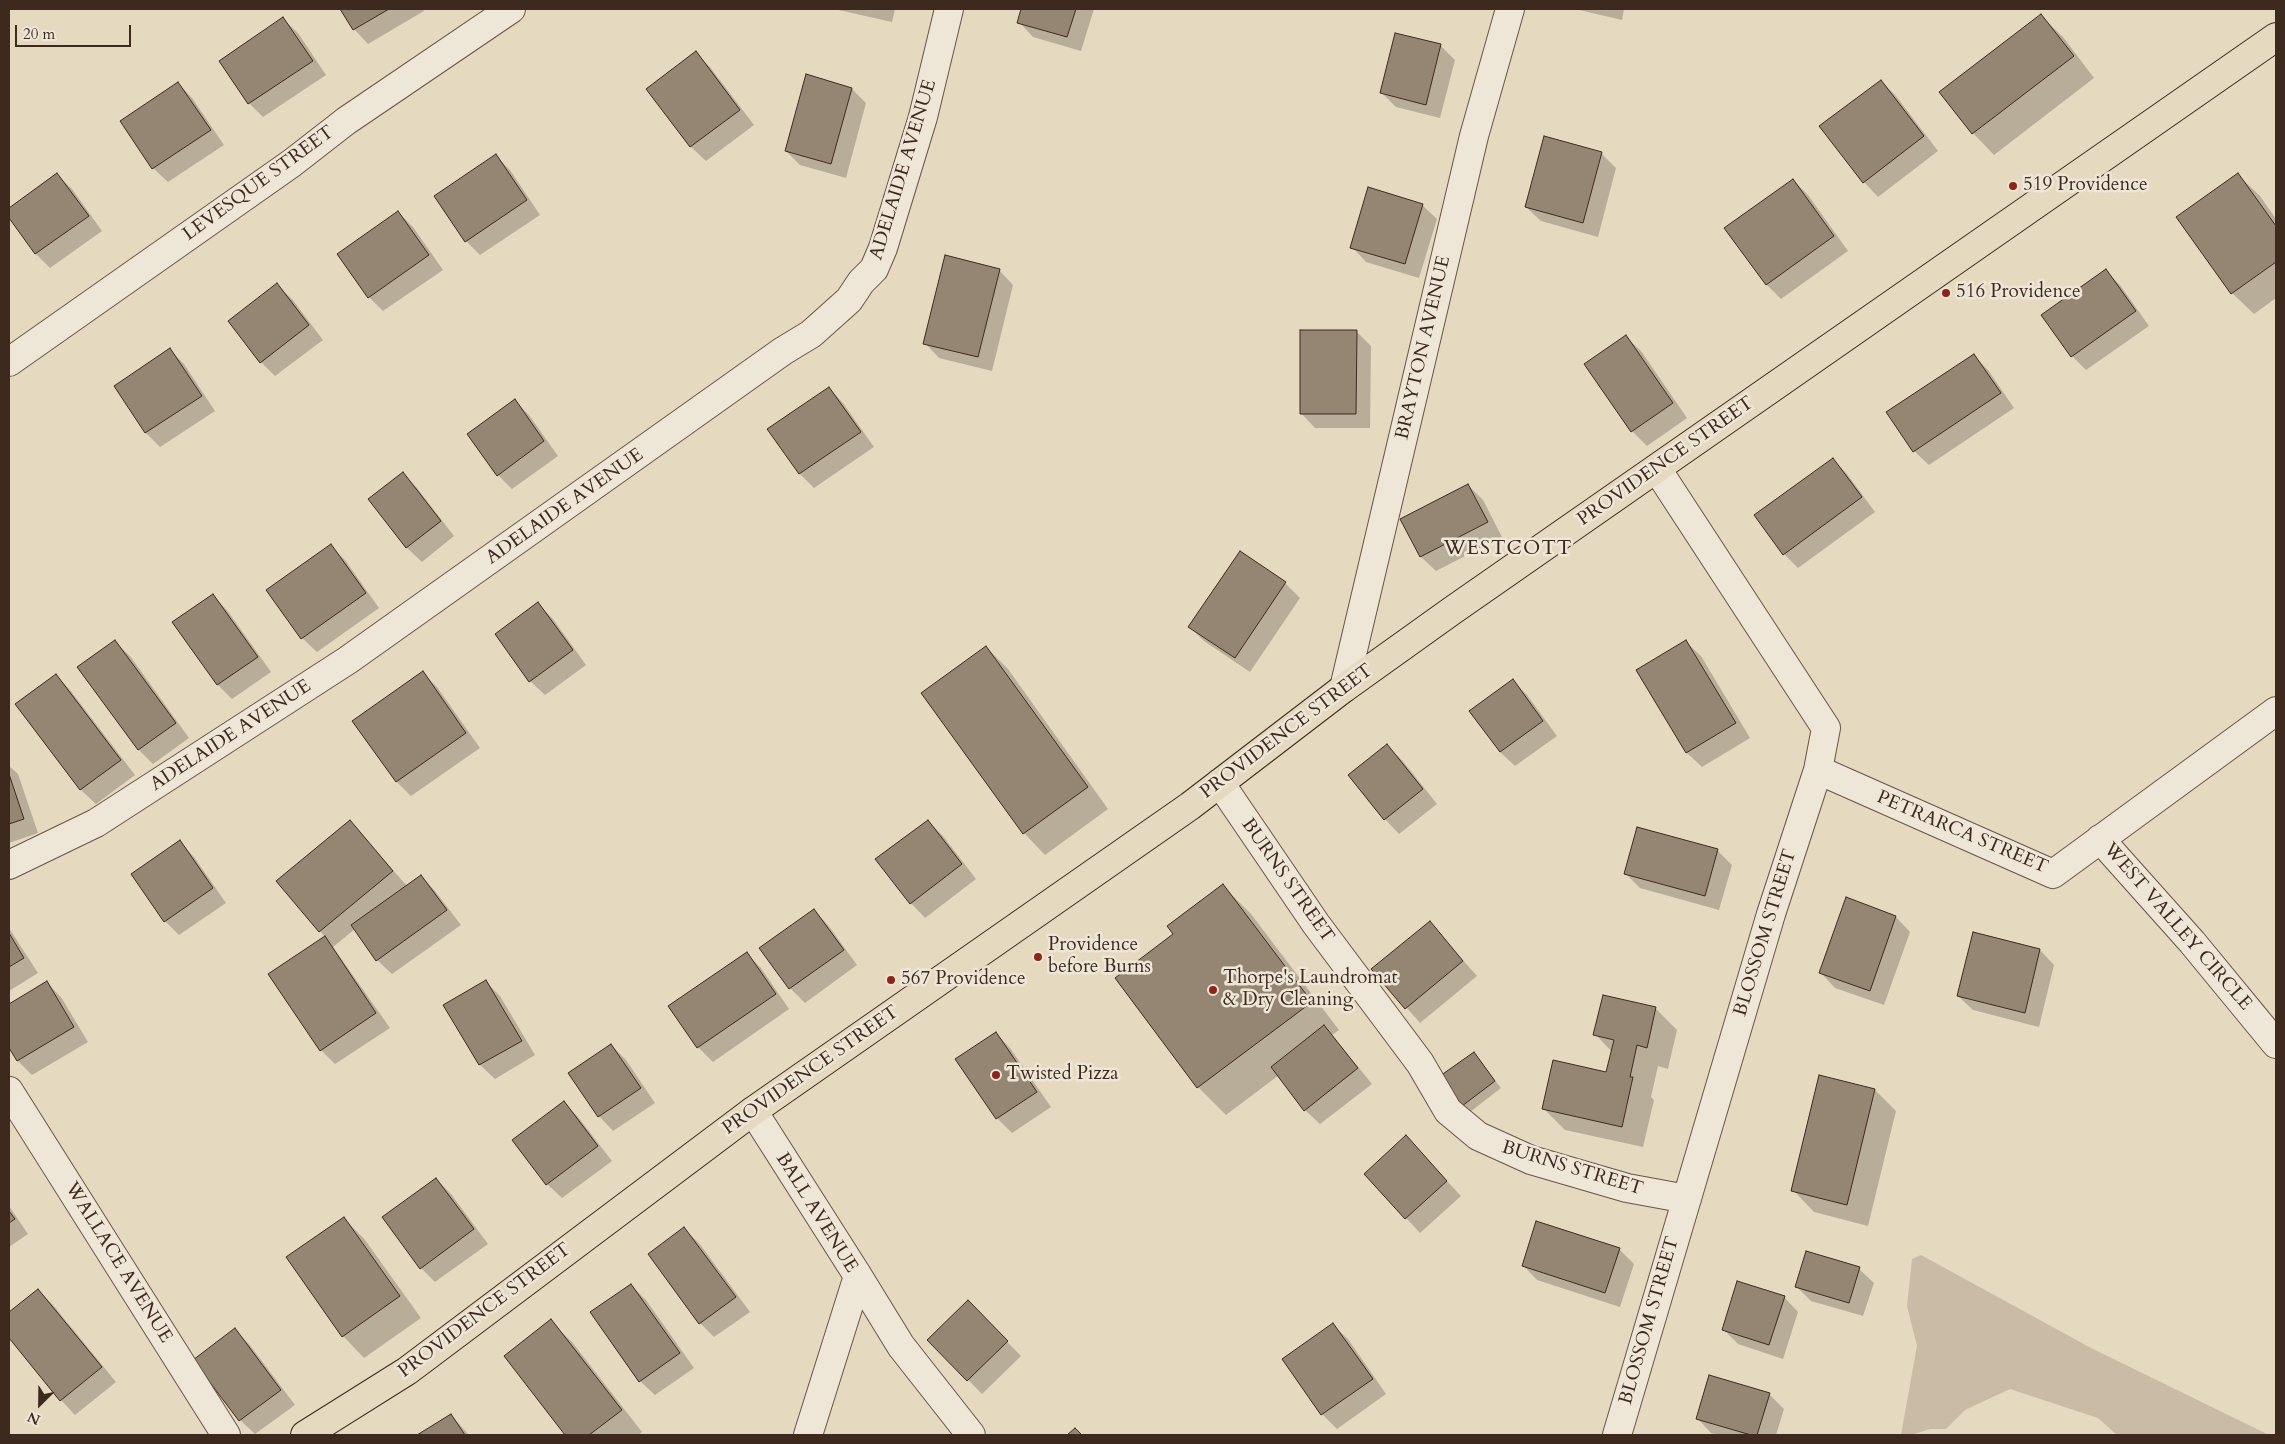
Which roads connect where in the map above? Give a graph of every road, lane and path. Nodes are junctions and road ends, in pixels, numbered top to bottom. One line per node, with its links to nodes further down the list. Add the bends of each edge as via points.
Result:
1 (511, 9): 5 (street, LEVESQUE STREET, via 346,121 292,163)
2 (949, 9): 12 (street, ADELAIDE AVENUE, via 923,117 884,248 874,269 860,282 849,300 811,334 348,660 96,823)
3 (1510, 9): 7 (street, BRAYTON AVENUE, via 1474,136)
4 (2276, 38): 6 (main road, PROVIDENCE STREET)
5 (9, 362)
6 (1657, 469): 7 (main road, PROVIDENCE STREET); 9 (street, BLOSSOM STREET, via 1826,728)
7 (1344, 688): 10 (main road, PROVIDENCE STREET)
8 (2276, 711): 11 (street, WEST VALLEY CIRCLE)
9 (1818, 770): 11 (street, PETRARCA STREET, via 2053,874); 16 (street, BLOSSOM STREET, via 1771,914)
10 (1220, 783): 15 (main road, PROVIDENCE STREET); 16 (street, BURNS STREET, via 1316,924 1420,1064 1448,1111 1478,1136 1531,1160 1627,1188)
11 (2100, 840): 13 (street, WEST VALLEY CIRCLE, via 2192,942)
12 (9, 865)
13 (2276, 1044)
14 (9, 1091): 18 (street, WALLACE AVENUE)
15 (753, 1111): 17 (street, BALL AVENUE); 19 (main road, PROVIDENCE STREET, via 407,1371)
16 (1687, 1199): 22 (street, BLOSSOM STREET)
17 (858, 1276): 20 (street, BALL AVENUE); 21 (street, via 901,1346)
18 (226, 1435)
19 (305, 1435)
20 (808, 1435)
21 (971, 1435)
22 (1617, 1435)

